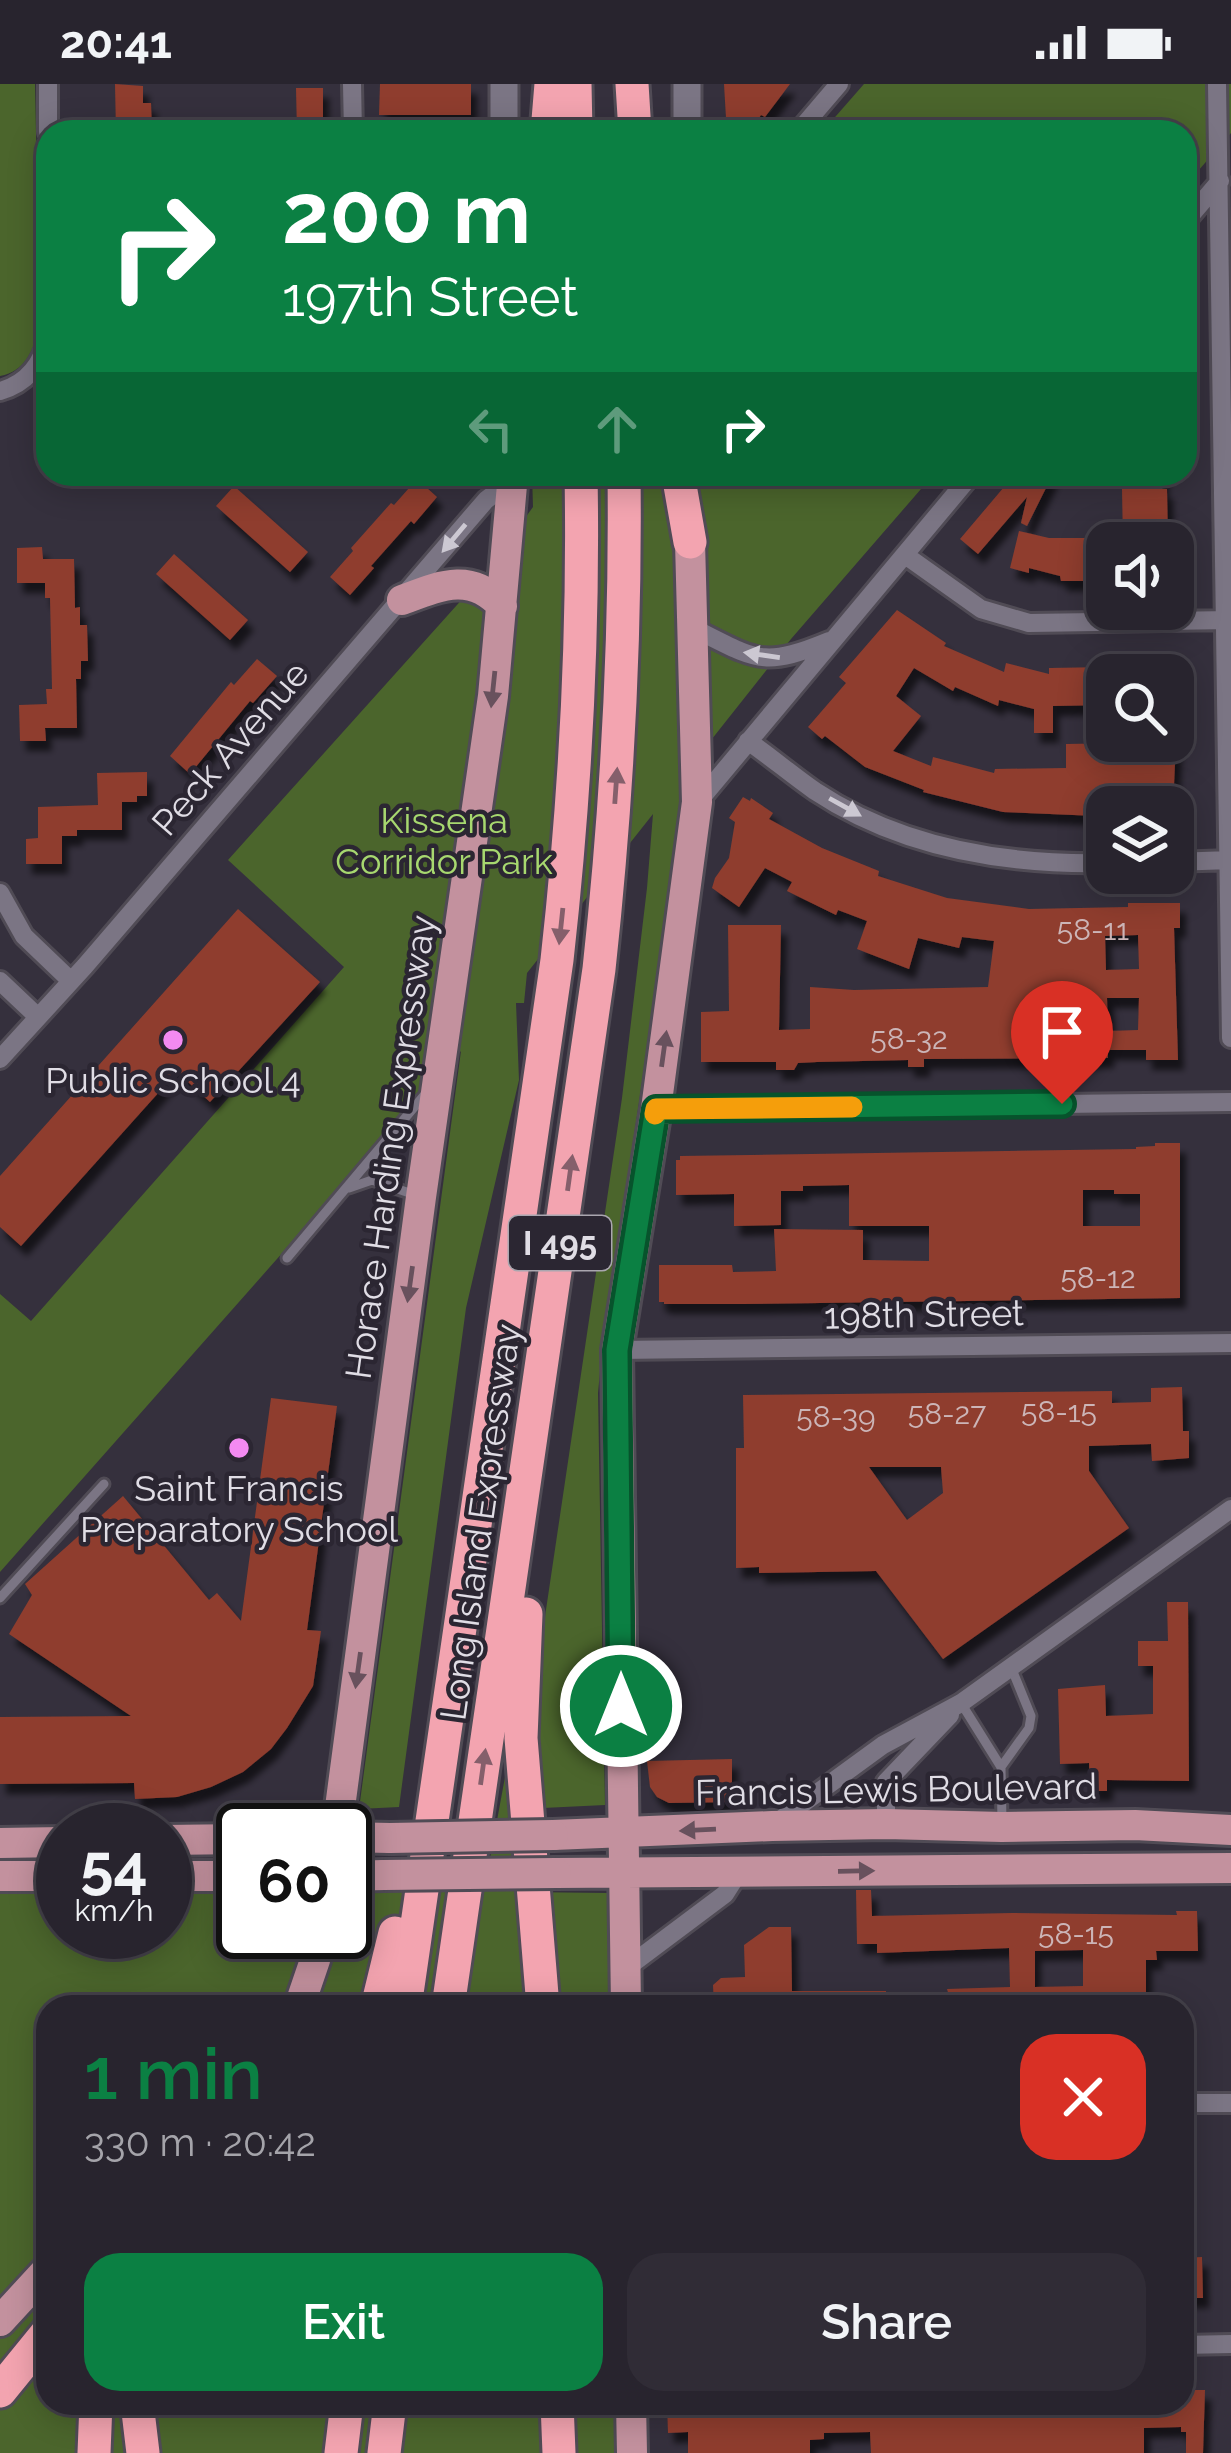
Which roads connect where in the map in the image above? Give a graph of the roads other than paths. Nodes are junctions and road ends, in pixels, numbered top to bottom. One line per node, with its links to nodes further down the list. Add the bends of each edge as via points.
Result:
1 (48, 84): 11 (street)
2 (352, 84): 12 (street)
3 (504, 84): 13 (main road)
4 (551, 84): 14 (highway)
5 (575, 84): 15 (highway)
6 (619, 84): 16 (highway)
7 (632, 84): 17 (highway)
8 (687, 84): 18 (main road)
9 (839, 84): 19 (street)
10 (1217, 84): 20 (street)
11 (48, 120)
12 (353, 120)
13 (505, 120)
14 (548, 120)
15 (576, 120)
16 (620, 120)
17 (634, 120)
18 (687, 120)
19 (808, 120)
20 (1225, 175): 21 (street); 23 (street)
21 (1197, 208)
22 (36, 366): 24 (street)
23 (1226, 379): 36 (street)
24 (0, 391)
25 (506, 486): 34 (street, Peck Avenue, one-way to 34)
26 (513, 486): 35 (main road, Horace Harding Expressway)
27 (581, 486): 62 (highway, Long Island Expressway / I 495, one-way to 62, via 580,653 563,906)
28 (624, 486): 56 (highway, Long Island Expressway / I 495, one-way to 28, via 610,858)
29 (680, 486): 32 (highway)
30 (690, 486): 32 (main road)
31 (962, 486): 33 (street)
32 (690, 542): 37 (main road)
33 (905, 554): 36 (street, via 981,609 1029,623); 38 (street)
34 (402, 600): 35 (main road, via 444,584 468,585); 45 (street, Peck Avenue)
35 (502, 606): 50 (main road, Horace Harding Expressway, one-way to 50)
36 (1227, 620): 41 (street)
37 (693, 628): 38 (street, one-way to 37, via 767,659); 40 (main road)
38 (834, 639): 39 (street)
39 (748, 741): 40 (street); 43 (street, one-way to 43, via 816,792 912,837 978,854)
40 (697, 802): 52 (main road, one-way to 40)
41 (1229, 860): 42 (street); 48 (street)
42 (1194, 861)
43 (1086, 862)
44 (0, 893): 45 (street, via 25,936)
45 (71, 981): 47 (street, Peck Avenue)
46 (0, 982): 47 (street)
47 (38, 1017): 49 (street, Peck Avenue)
48 (1231, 1038)
49 (0, 1059)
50 (438, 1079): 53 (lane); 54 (main road, Horace Harding Expressway)
51 (1231, 1102): 52 (street)
52 (656, 1109): 58 (main road)
53 (344, 1190): 54 (lane, via 372,1180); 55 (lane)
54 (421, 1198): 66 (main road, Horace Harding Expressway, one-way to 66)
55 (287, 1258)
56 (550, 1309): 86 (highway, Long Island Expressway / I 495, one-way to 56); 87 (highway, via 520,1738)
57 (1231, 1343): 58 (street, 198th Street)
58 (617, 1350): 71 (main road)
59 (104, 1484): 61 (lane)
60 (1231, 1509): 63 (street)
61 (0, 1598)
62 (461, 1626): 84 (highway); 85 (highway, Long Island Expressway / I 495)
63 (1011, 1667): 64 (street); 65 (lane, via 1031,1716)
64 (961, 1703): 65 (lane); 67 (street, via 886,1782); 68 (street, via 884,1744)
65 (1001, 1767): 69 (lane)
66 (341, 1803)
67 (886, 1825): 68 (main road, Francis Lewis Boulevard); 69 (main road, Francis Lewis Boulevard)
68 (772, 1826): 71 (main road, Francis Lewis Boulevard, one-way to 71)
69 (1002, 1827): 70 (main road, Francis Lewis Boulevard)
70 (1231, 1830)
71 (623, 1834): 72 (main road, Francis Lewis Boulevard, bridge); 77 (main road)
72 (372, 1838)
73 (36, 1842): 74 (main road)
74 (0, 1843)
75 (1231, 1868): 76 (main road, one-way to 75)
76 (739, 1872): 77 (main road); 82 (street, via 725,1894)
77 (624, 1874): 78 (main road, bridge); 82 (main road)
78 (372, 1875)
79 (0, 1876): 80 (main road)
80 (36, 1876)
81 (315, 1959): 83 (main road)
82 (625, 1970): 88 (main road)
83 (303, 1995)
84 (381, 1995)
85 (407, 1995)
86 (450, 1995)
87 (542, 1995)
88 (626, 1995)
89 (1231, 2103): 90 (street)
90 (1194, 2104)
91 (36, 2282): 92 (main road)
92 (0, 2320)
93 (1194, 2344): 94 (street)
94 (1231, 2344)
95 (36, 2347): 96 (highway)
96 (0, 2392)
97 (96, 2415): 103 (highway)
98 (138, 2415): 104 (highway)
99 (346, 2415): 105 (highway)
100 (389, 2415): 106 (highway)
101 (560, 2415): 107 (highway)
102 (631, 2415): 108 (main road)
103 (94, 2453)
104 (143, 2453)
105 (341, 2453)
106 (384, 2453)
107 (560, 2453)
108 (632, 2453)

